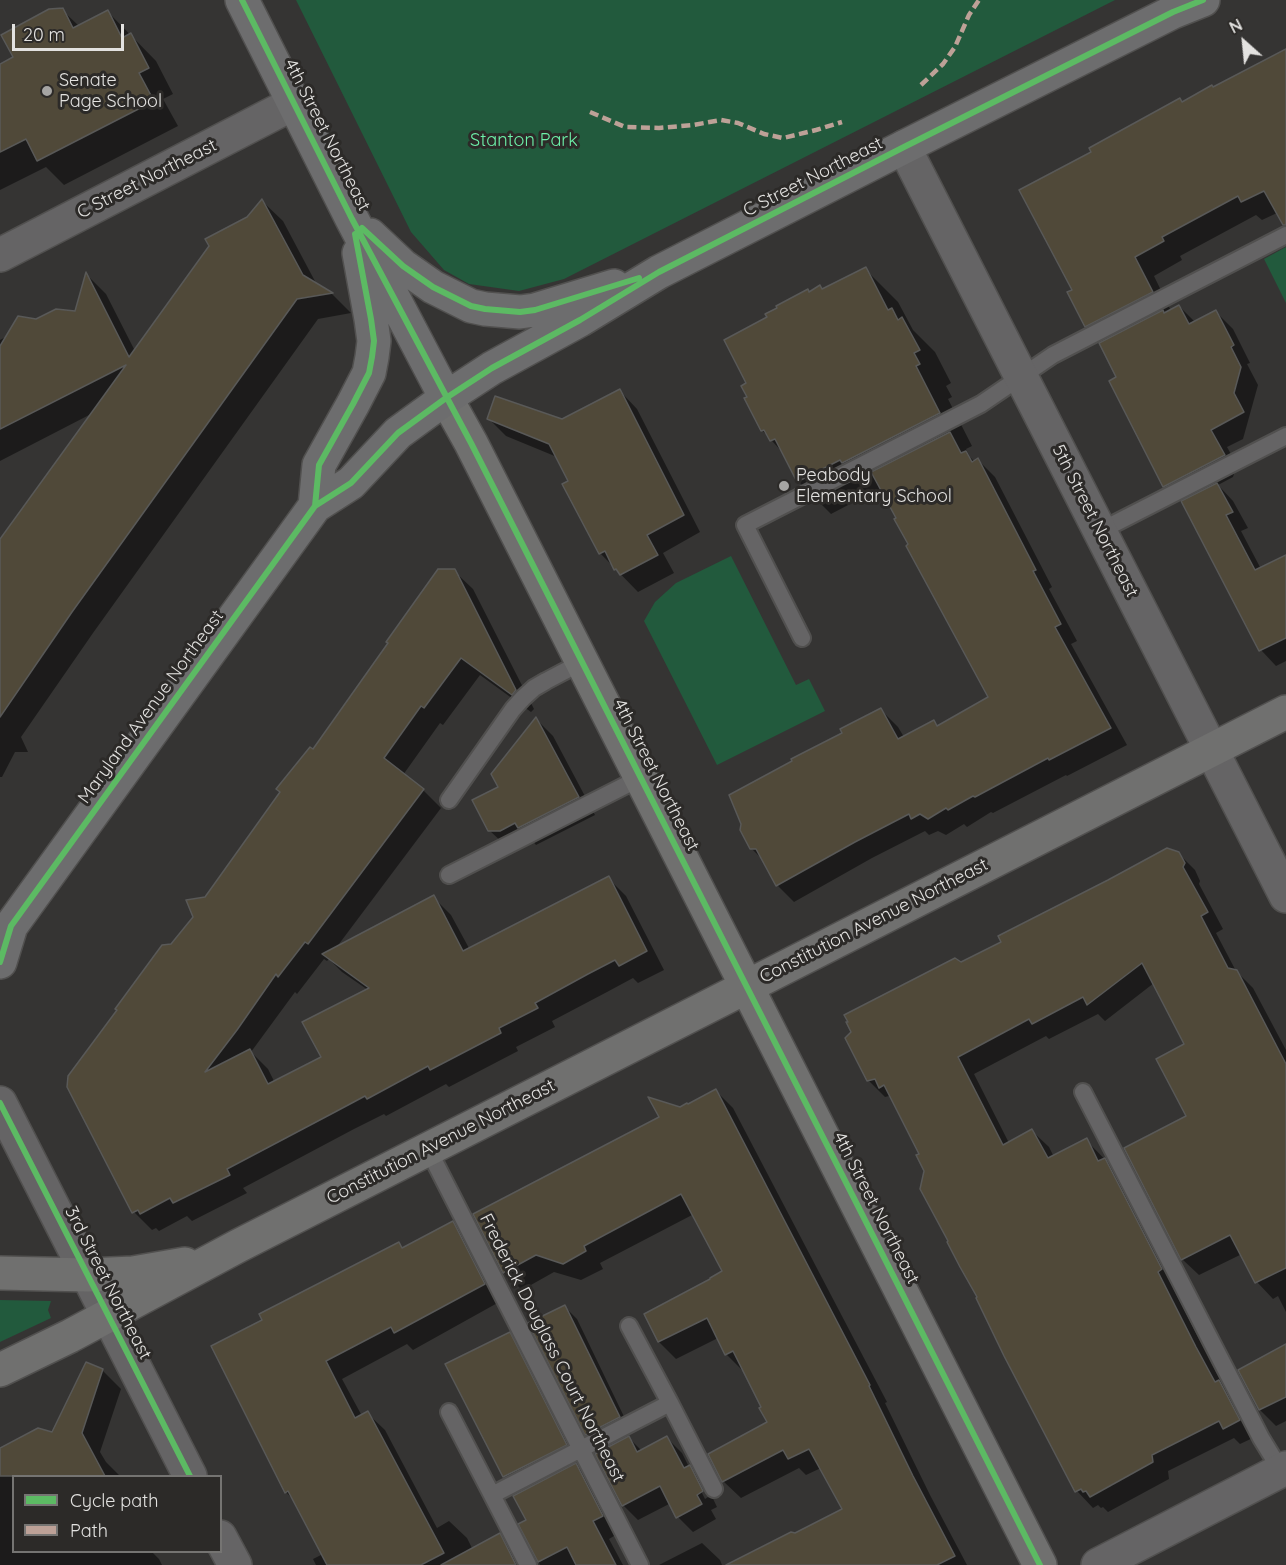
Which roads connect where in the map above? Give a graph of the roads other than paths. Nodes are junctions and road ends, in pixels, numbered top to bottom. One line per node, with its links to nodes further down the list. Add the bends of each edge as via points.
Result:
1 (242, 0): 3 (main road, 4th Street Northeast)
2 (1188, 4): 4 (main road, C Street Northeast)
3 (294, 103): 5 (main road, 4th Street Northeast); 7 (street, C Street Northeast)
4 (904, 147): 8 (main road, C Street Northeast); 9 (street, 5th Street Northeast)
5 (352, 219): 8 (main road, via 425,282 456,300 485,309 534,310); 10 (main road, 4th Street Northeast); 12 (main road, via 371,319 372,357 354,404 319,465)
6 (1286, 235): 9 (lane, via 1053,355)
7 (0, 255)
8 (659, 272): 10 (main road, C Street Northeast)
9 (1021, 377): 13 (street, 5th Street Northeast); 14 (lane, via 981,404 745,525)
10 (446, 398): 12 (main road, Maryland Avenue Northeast, via 398,432 351,483); 15 (main road, 4th Street Northeast)
11 (1286, 436): 13 (lane)
12 (315, 506): 22 (main road, Maryland Avenue Northeast)
13 (1100, 531): 17 (street, 5th Street Northeast)
14 (802, 638)
15 (582, 662): 18 (main road, 4th Street Northeast); 19 (lane, via 523,698)
16 (1286, 712): 17 (main road, Constitution Avenue Northeast)
17 (1212, 750): 21 (street, 5th Street Northeast); 24 (main road, Constitution Avenue Northeast)
18 (640, 778): 20 (lane); 24 (main road, 4th Street Northeast)
19 (449, 800)
20 (449, 874)
21 (1286, 896)
22 (5, 929): 23 (main road, Maryland Avenue Northeast)
23 (0, 962)
24 (746, 986): 27 (main road, Constitution Avenue Northeast); 45 (main road, 4th Street Northeast)
25 (1083, 1092): 37 (lane, via 1259,1433)
26 (0, 1103): 30 (street, 3rd Street Northeast)
27 (428, 1149): 28 (main road, Constitution Avenue Northeast); 36 (lane, Frederick Douglass Court Northeast)
28 (238, 1246): 30 (main road, Constitution Avenue Northeast, via 167,1268); 31 (main road, Constitution Avenue Northeast)
29 (0, 1273): 30 (main road, Constitution Avenue Northeast)
30 (88, 1275): 31 (street, 3rd Street Northeast)
31 (108, 1315): 33 (main road, Constitution Avenue Northeast); 38 (street, 3rd Street Northeast)
32 (629, 1326): 34 (lane)
33 (0, 1370)
34 (670, 1403): 36 (lane); 39 (lane)
35 (448, 1412): 40 (lane)
36 (581, 1449): 40 (lane); 44 (lane, Frederick Douglass Court Northeast)
37 (1284, 1473): 46 (street)
38 (189, 1475)
39 (714, 1489)
40 (492, 1495): 43 (lane)
41 (222, 1541): 42 (street)
42 (235, 1565)
43 (528, 1565)
44 (640, 1565)
45 (1040, 1565)
46 (1098, 1565)

